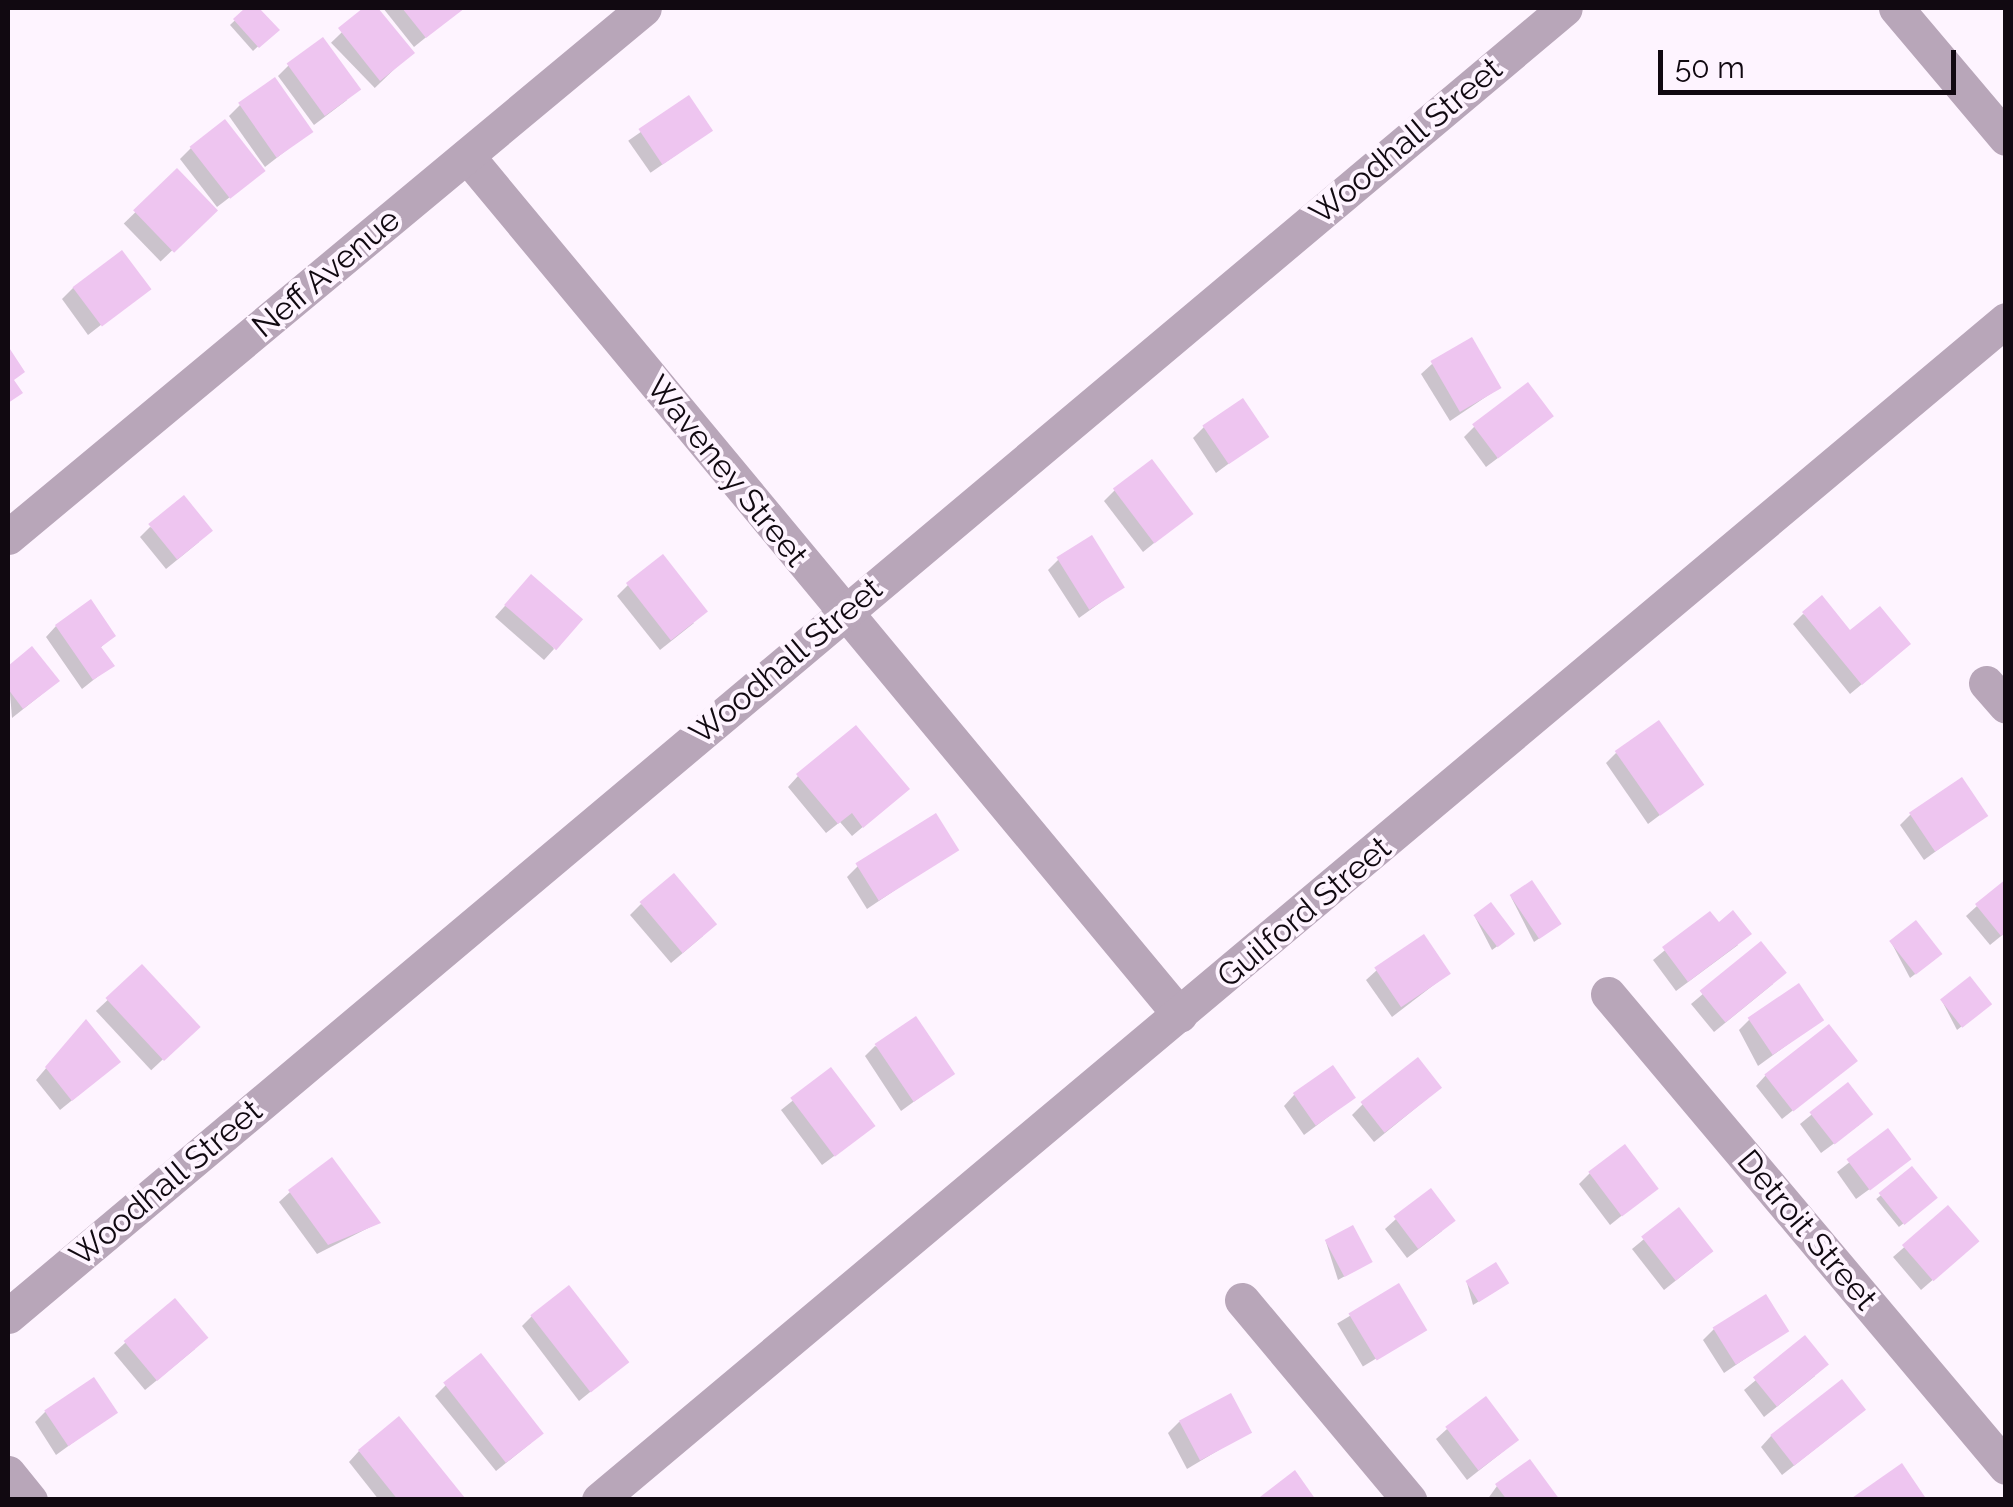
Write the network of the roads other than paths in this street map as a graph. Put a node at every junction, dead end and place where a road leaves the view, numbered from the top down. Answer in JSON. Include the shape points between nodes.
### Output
{"nodes":[{"id":1,"x":644,"y":8,"type":"edge"},
{"id":2,"x":1565,"y":8,"type":"edge"},
{"id":3,"x":1896,"y":8,"type":"edge"},
{"id":4,"x":2006,"y":138,"type":"edge"},
{"id":5,"x":468,"y":156,"type":"junction"},
{"id":6,"x":2006,"y":320,"type":"edge"},
{"id":7,"x":8,"y":536,"type":"edge"},
{"id":8,"x":843,"y":612,"type":"junction"},
{"id":9,"x":1608,"y":994,"type":"dead end"},
{"id":10,"x":1180,"y":1015,"type":"junction"},
{"id":11,"x":1242,"y":1300,"type":"dead end"},
{"id":12,"x":8,"y":1316,"type":"edge"},
{"id":13,"x":2006,"y":1467,"type":"edge"},
{"id":14,"x":8,"y":1473,"type":"edge"},
{"id":15,"x":30,"y":1500,"type":"edge"},
{"id":16,"x":599,"y":1500,"type":"edge"},
{"id":17,"x":1409,"y":1500,"type":"edge"}],
"edges":[{"from":1,"to":5,"type":"street","name":"Neff Avenue"},
{"from":2,"to":8,"type":"street","name":"Woodhall Street"},
{"from":3,"to":4,"type":"street"},
{"from":5,"to":7,"type":"street","name":"Neff Avenue"},
{"from":5,"to":8,"type":"street","name":"Waveney Street"},
{"from":6,"to":10,"type":"street","name":"Guilford Street"},
{"from":8,"to":10,"type":"street","name":"Waveney Street"},
{"from":8,"to":12,"type":"street","name":"Woodhall Street"},
{"from":9,"to":13,"type":"street","name":"Detroit Street"},
{"from":10,"to":16,"type":"street","name":"Guilford Street"},
{"from":11,"to":17,"type":"street"},
{"from":14,"to":15,"type":"street"}]}
